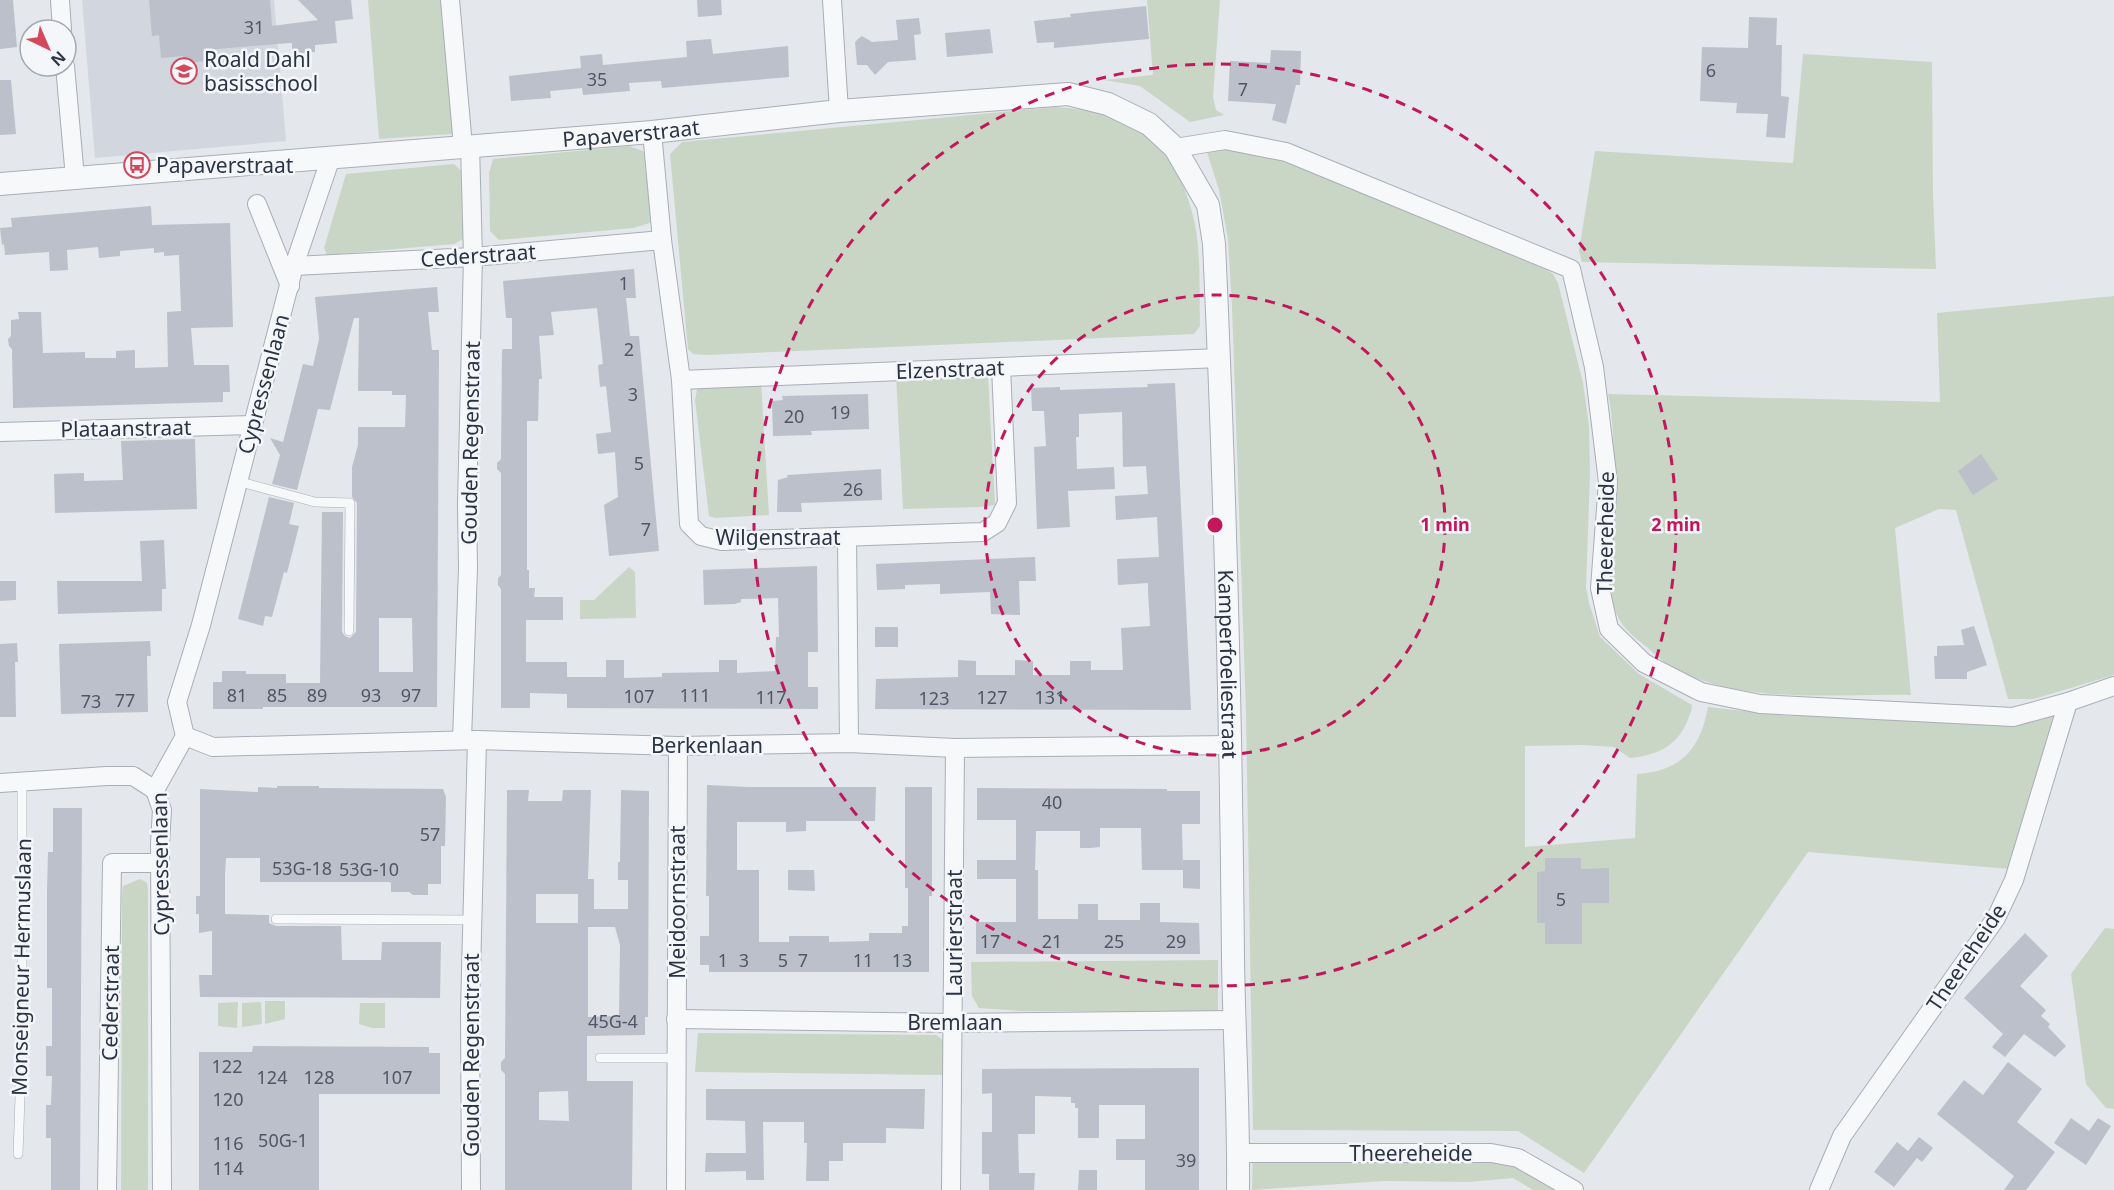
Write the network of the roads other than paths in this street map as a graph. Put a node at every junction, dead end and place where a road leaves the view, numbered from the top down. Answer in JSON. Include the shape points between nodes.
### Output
{"nodes":[{"id":1,"x":60,"y":0,"type":"edge"},
{"id":2,"x":450,"y":0,"type":"edge"},
{"id":3,"x":832,"y":0,"type":"edge"},
{"id":4,"x":61,"y":18,"type":"edge"},
{"id":5,"x":66,"y":78,"type":"edge"},
{"id":6,"x":840,"y":111,"type":"junction"},
{"id":7,"x":652,"y":132,"type":"junction"},
{"id":8,"x":466,"y":146,"type":"junction"},
{"id":9,"x":1175,"y":148,"type":"junction"},
{"id":10,"x":331,"y":157,"type":"junction"},
{"id":11,"x":75,"y":178,"type":"junction"},
{"id":12,"x":0,"y":184,"type":"edge"},
{"id":13,"x":257,"y":204,"type":"dead end"},
{"id":14,"x":662,"y":240,"type":"junction"},
{"id":15,"x":473,"y":257,"type":"junction"},
{"id":16,"x":294,"y":266,"type":"junction"},
{"id":17,"x":290,"y":286,"type":"junction"},
{"id":18,"x":1220,"y":358,"type":"junction"},
{"id":19,"x":1001,"y":367,"type":"junction"},
{"id":20,"x":681,"y":380,"type":"junction"},
{"id":21,"x":252,"y":425,"type":"junction"},
{"id":22,"x":0,"y":432,"type":"edge"},
{"id":23,"x":237,"y":481,"type":"junction"},
{"id":24,"x":847,"y":537,"type":"junction"},
{"id":25,"x":350,"y":631,"type":"dead end"},
{"id":26,"x":2114,"y":686,"type":"edge"},
{"id":27,"x":2068,"y":702,"type":"junction"},
{"id":28,"x":185,"y":736,"type":"junction"},
{"id":29,"x":469,"y":740,"type":"junction"},
{"id":30,"x":849,"y":743,"type":"junction"},
{"id":31,"x":1231,"y":745,"type":"junction"},
{"id":32,"x":678,"y":746,"type":"junction"},
{"id":33,"x":955,"y":748,"type":"junction"},
{"id":34,"x":22,"y":780,"type":"junction"},
{"id":35,"x":0,"y":783,"type":"edge"},
{"id":36,"x":155,"y":790,"type":"junction"},
{"id":37,"x":160,"y":862,"type":"junction"},
{"id":38,"x":276,"y":919,"type":"dead end"},
{"id":39,"x":472,"y":920,"type":"junction"},
{"id":40,"x":676,"y":1019,"type":"junction"},
{"id":41,"x":1233,"y":1020,"type":"junction"},
{"id":42,"x":953,"y":1023,"type":"junction"},
{"id":43,"x":600,"y":1058,"type":"dead end"},
{"id":44,"x":676,"y":1058,"type":"junction"},
{"id":45,"x":1239,"y":1153,"type":"junction"},
{"id":46,"x":18,"y":1154,"type":"dead end"},
{"id":47,"x":107,"y":1190,"type":"edge"},
{"id":48,"x":162,"y":1190,"type":"edge"},
{"id":49,"x":471,"y":1190,"type":"edge"},
{"id":50,"x":676,"y":1190,"type":"edge"},
{"id":51,"x":951,"y":1190,"type":"edge"},
{"id":52,"x":1238,"y":1190,"type":"edge"},
{"id":53,"x":1574,"y":1190,"type":"edge"},
{"id":54,"x":1819,"y":1190,"type":"edge"}],
"edges":[{"from":1,"to":4,"type":"street"},
{"from":2,"to":8,"type":"street","name":"Gouden Regenstraat"},
{"from":3,"to":6,"type":"street"},
{"from":5,"to":11,"type":"street"},
{"from":6,"to":7,"type":"street","name":"Papaverstraat"},
{"from":6,"to":9,"type":"street","name":"Papaverstraat","via":[[1068,94],[1108,104],[1149,124]]},
{"from":7,"to":8,"type":"street","name":"Papaverstraat"},
{"from":7,"to":14,"type":"street","name":"Wilgenstraat"},
{"from":8,"to":10,"type":"street","name":"Papaverstraat"},
{"from":8,"to":15,"type":"street","name":"Gouden Regenstraat"},
{"from":9,"to":18,"type":"street","name":"Kamperfoeliestraat","via":[[1208,205]]},
{"from":9,"to":27,"type":"street","name":"Theereheide","via":[[1225,140],[1286,152],[1571,269],[1594,367],[1608,482],[1600,588],[1609,629],[1644,663],[1701,692],[1760,704],[2013,717]]},
{"from":10,"to":11,"type":"street","name":"Papaverstraat"},
{"from":10,"to":16,"type":"street","name":"Cypressenlaan"},
{"from":11,"to":12,"type":"street","name":"Papaverstraat"},
{"from":13,"to":17,"type":"street","name":"Cypressenlaan"},
{"from":14,"to":15,"type":"street","name":"Cederstraat"},
{"from":14,"to":20,"type":"street","name":"Wilgenstraat"},
{"from":15,"to":16,"type":"street","name":"Cederstraat"},
{"from":15,"to":29,"type":"street","name":"Gouden Regenstraat","via":[[468,492]]},
{"from":16,"to":17,"type":"street","name":"Cypressenlaan"},
{"from":17,"to":21,"type":"street","name":"Cypressenlaan"},
{"from":18,"to":19,"type":"street","name":"Elzenstraat"},
{"from":18,"to":31,"type":"street","name":"Kamperfoeliestraat"},
{"from":19,"to":20,"type":"street","name":"Elzenstraat"},
{"from":19,"to":24,"type":"street","name":"Wilgenstraat","via":[[1007,502],[997,523],[983,532]]},
{"from":20,"to":24,"type":"street","name":"Wilgenstraat","via":[[689,524],[701,537],[722,541]]},
{"from":21,"to":22,"type":"street","name":"Plataanstraat"},
{"from":21,"to":23,"type":"street","name":"Cypressenlaan"},
{"from":23,"to":25,"type":"lane","name":"Cypressenlaan","via":[[315,502],[350,503]]},
{"from":23,"to":28,"type":"street","name":"Cypressenlaan","via":[[177,702]]},
{"from":24,"to":30,"type":"street"},
{"from":26,"to":27,"type":"street","name":"Theereheide"},
{"from":27,"to":54,"type":"street","name":"Theereheide","via":[[2014,880],[1996,918],[1842,1136]]},
{"from":28,"to":29,"type":"street","name":"Berkenlaan","via":[[213,747]]},
{"from":28,"to":36,"type":"street","name":"Cypressenlaan"},
{"from":29,"to":32,"type":"street","name":"Berkenlaan"},
{"from":29,"to":39,"type":"street","name":"Gouden Regenstraat"},
{"from":30,"to":32,"type":"street","name":"Berkenlaan"},
{"from":30,"to":33,"type":"street","name":"Berkenlaan"},
{"from":31,"to":33,"type":"street","name":"Berkenlaan"},
{"from":31,"to":41,"type":"street","name":"Kamperfoeliestraat"},
{"from":32,"to":40,"type":"street","name":"Meidoornstraat"},
{"from":33,"to":42,"type":"street","name":"Laurierstraat"},
{"from":34,"to":35,"type":"street"},
{"from":34,"to":36,"type":"street","via":[[133,776]]},
{"from":34,"to":46,"type":"lane","name":"Monseigneur Hermuslaan"},
{"from":36,"to":37,"type":"street","name":"Cypressenlaan","via":[[162,810]]},
{"from":37,"to":47,"type":"street","name":"Cederstraat","via":[[112,863]]},
{"from":37,"to":48,"type":"street","name":"Cypressenlaan"},
{"from":38,"to":39,"type":"lane"},
{"from":39,"to":49,"type":"street","name":"Gouden Regenstraat"},
{"from":40,"to":42,"type":"street","name":"Bremlaan"},
{"from":40,"to":44,"type":"street","name":"Meidoornstraat"},
{"from":41,"to":42,"type":"street","name":"Bremlaan"},
{"from":41,"to":45,"type":"street","name":"Kamperfoeliestraat"},
{"from":42,"to":51,"type":"street","name":"Laurierstraat"},
{"from":43,"to":44,"type":"lane"},
{"from":44,"to":50,"type":"street","name":"Meidoornstraat"},
{"from":45,"to":52,"type":"street","name":"Kamperfoeliestraat"},
{"from":45,"to":53,"type":"street","name":"Theereheide","via":[[1491,1153],[1518,1158]]}]}
